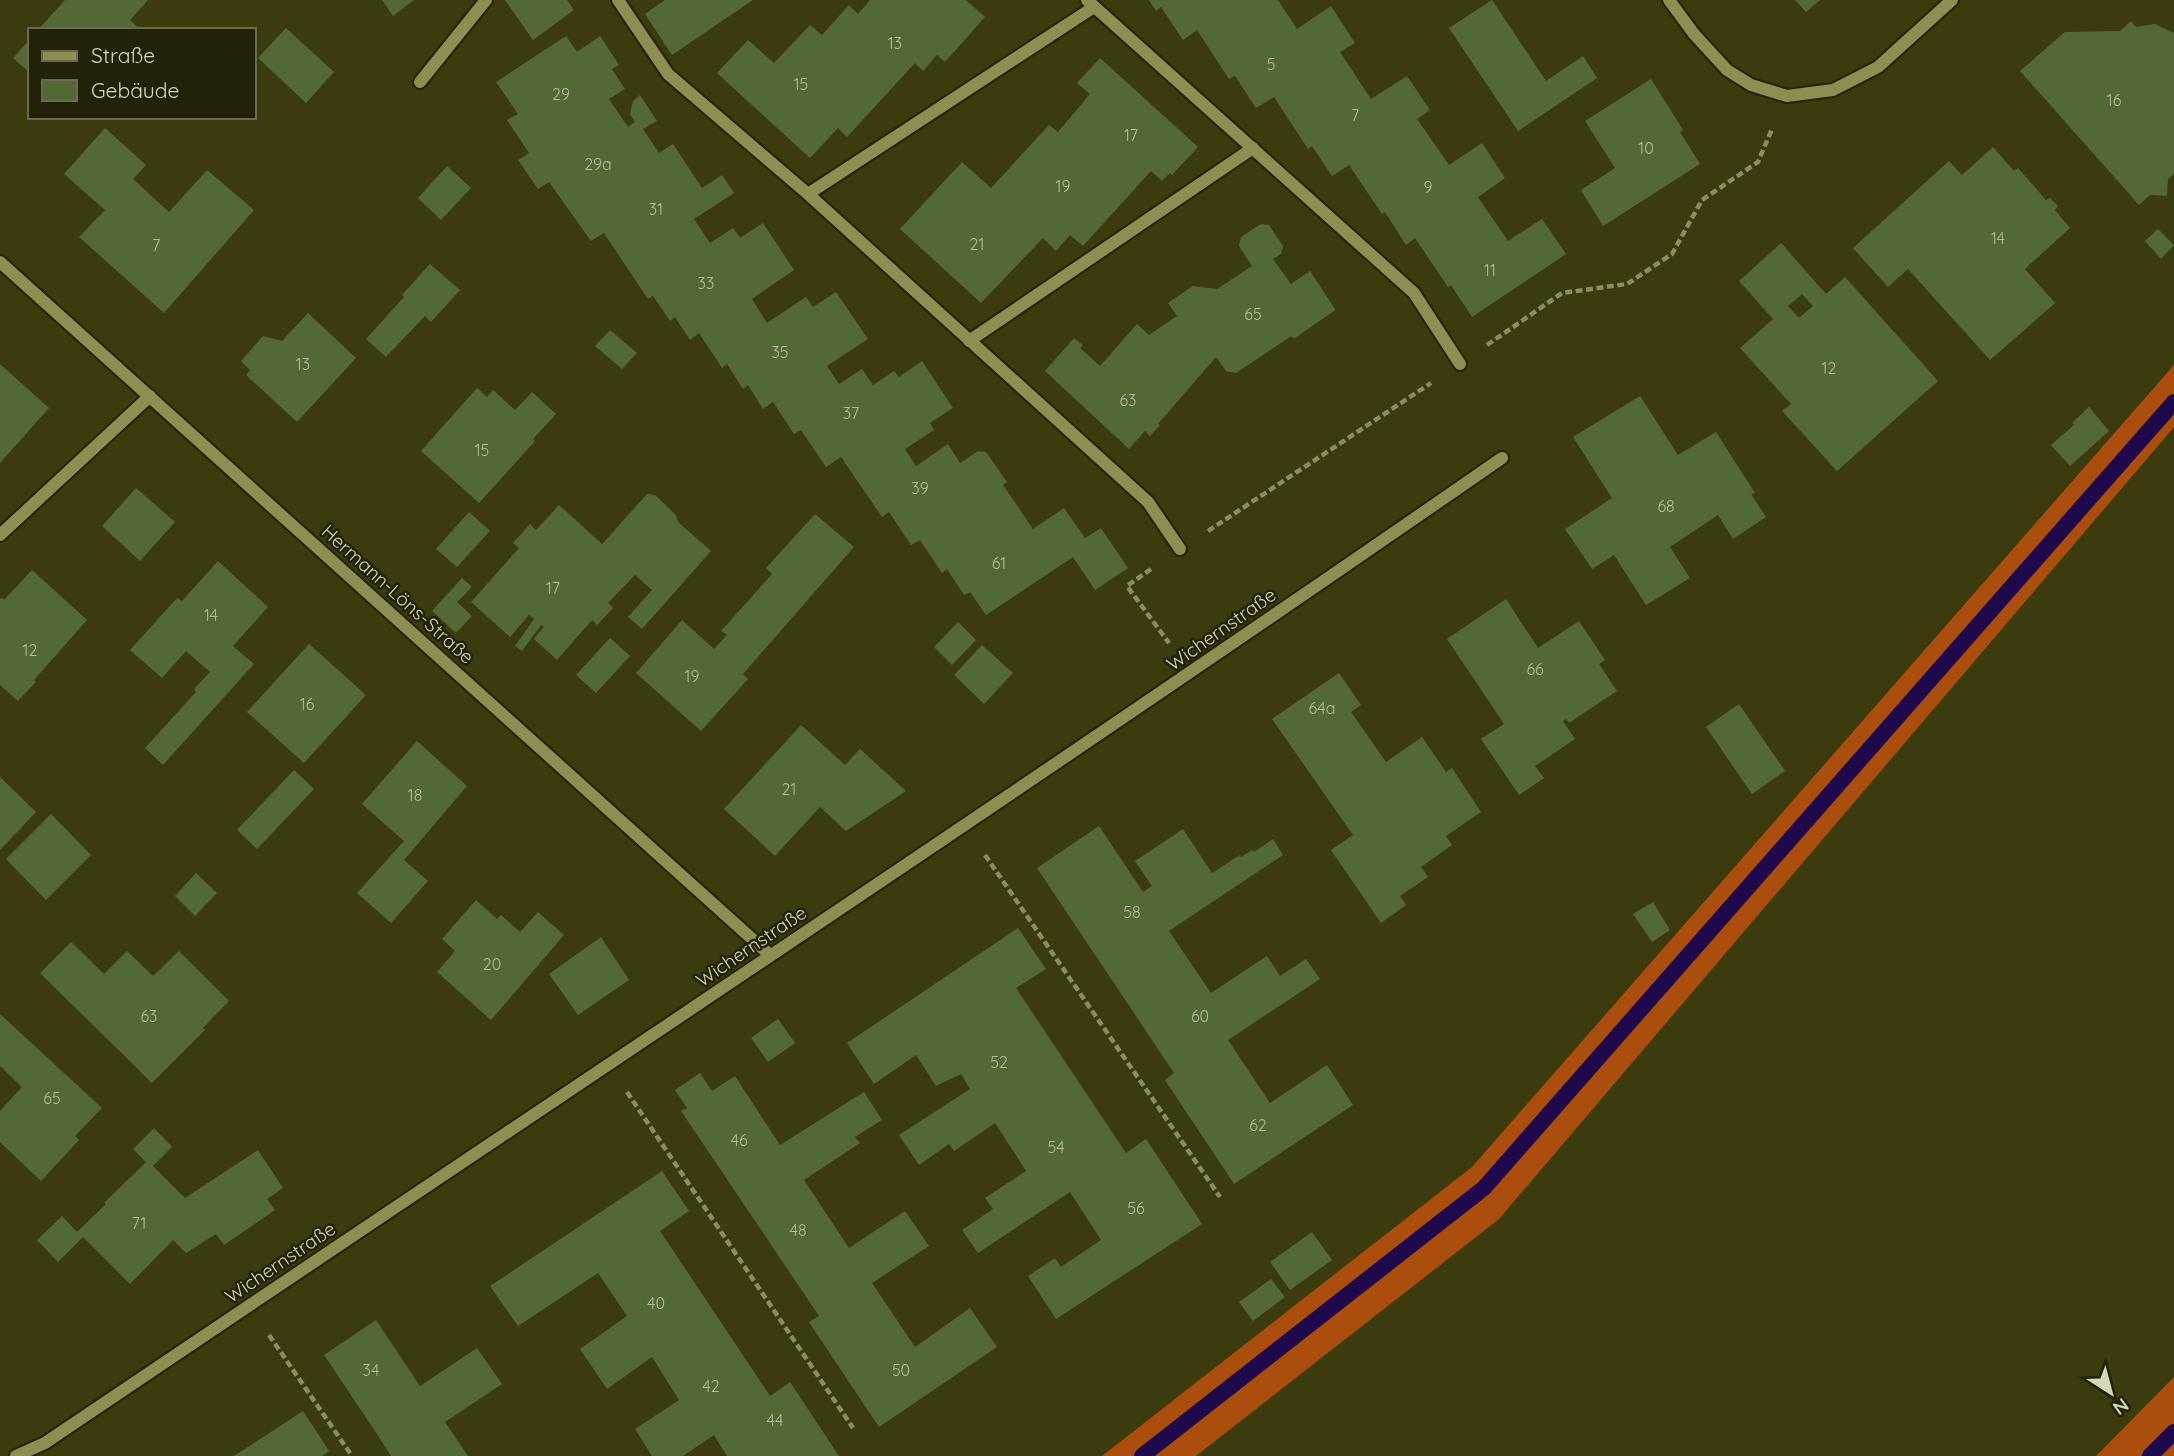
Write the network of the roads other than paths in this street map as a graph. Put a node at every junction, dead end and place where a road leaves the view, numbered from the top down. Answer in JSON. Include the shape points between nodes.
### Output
{"nodes":[{"id":1,"x":486,"y":0,"type":"edge"},
{"id":2,"x":618,"y":0,"type":"edge"},
{"id":3,"x":1670,"y":0,"type":"edge"},
{"id":4,"x":1951,"y":0,"type":"edge"},
{"id":5,"x":1090,"y":4,"type":"edge"},
{"id":6,"x":420,"y":82,"type":"dead end"},
{"id":7,"x":1253,"y":148,"type":"junction"},
{"id":8,"x":808,"y":194,"type":"junction"},
{"id":9,"x":0,"y":262,"type":"edge"},
{"id":10,"x":969,"y":341,"type":"junction"},
{"id":11,"x":1460,"y":363,"type":"dead end"},
{"id":12,"x":150,"y":397,"type":"junction"},
{"id":13,"x":1502,"y":458,"type":"dead end"},
{"id":14,"x":0,"y":535,"type":"edge"},
{"id":15,"x":1180,"y":549,"type":"dead end"},
{"id":16,"x":770,"y":955,"type":"junction"},
{"id":17,"x":16,"y":1456,"type":"edge"}],
"edges":[{"from":1,"to":6,"type":"street"},
{"from":2,"to":8,"type":"street","via":[[668,74]]},
{"from":3,"to":4,"type":"street","via":[[1727,70],[1751,85],[1787,96],[1833,90],[1878,67]]},
{"from":5,"to":7,"type":"street"},
{"from":5,"to":8,"type":"street"},
{"from":7,"to":10,"type":"street"},
{"from":7,"to":11,"type":"street","via":[[1414,293]]},
{"from":8,"to":10,"type":"street"},
{"from":9,"to":12,"type":"street","name":"Hermann-Löns-Straße"},
{"from":10,"to":15,"type":"street","via":[[1148,502]]},
{"from":12,"to":14,"type":"street"},
{"from":12,"to":16,"type":"street","name":"Hermann-Löns-Straße"},
{"from":13,"to":16,"type":"street","name":"Wichernstraße","via":[[1191,674]]},
{"from":16,"to":17,"type":"street","name":"Wichernstraße","via":[[45,1443]]}]}
